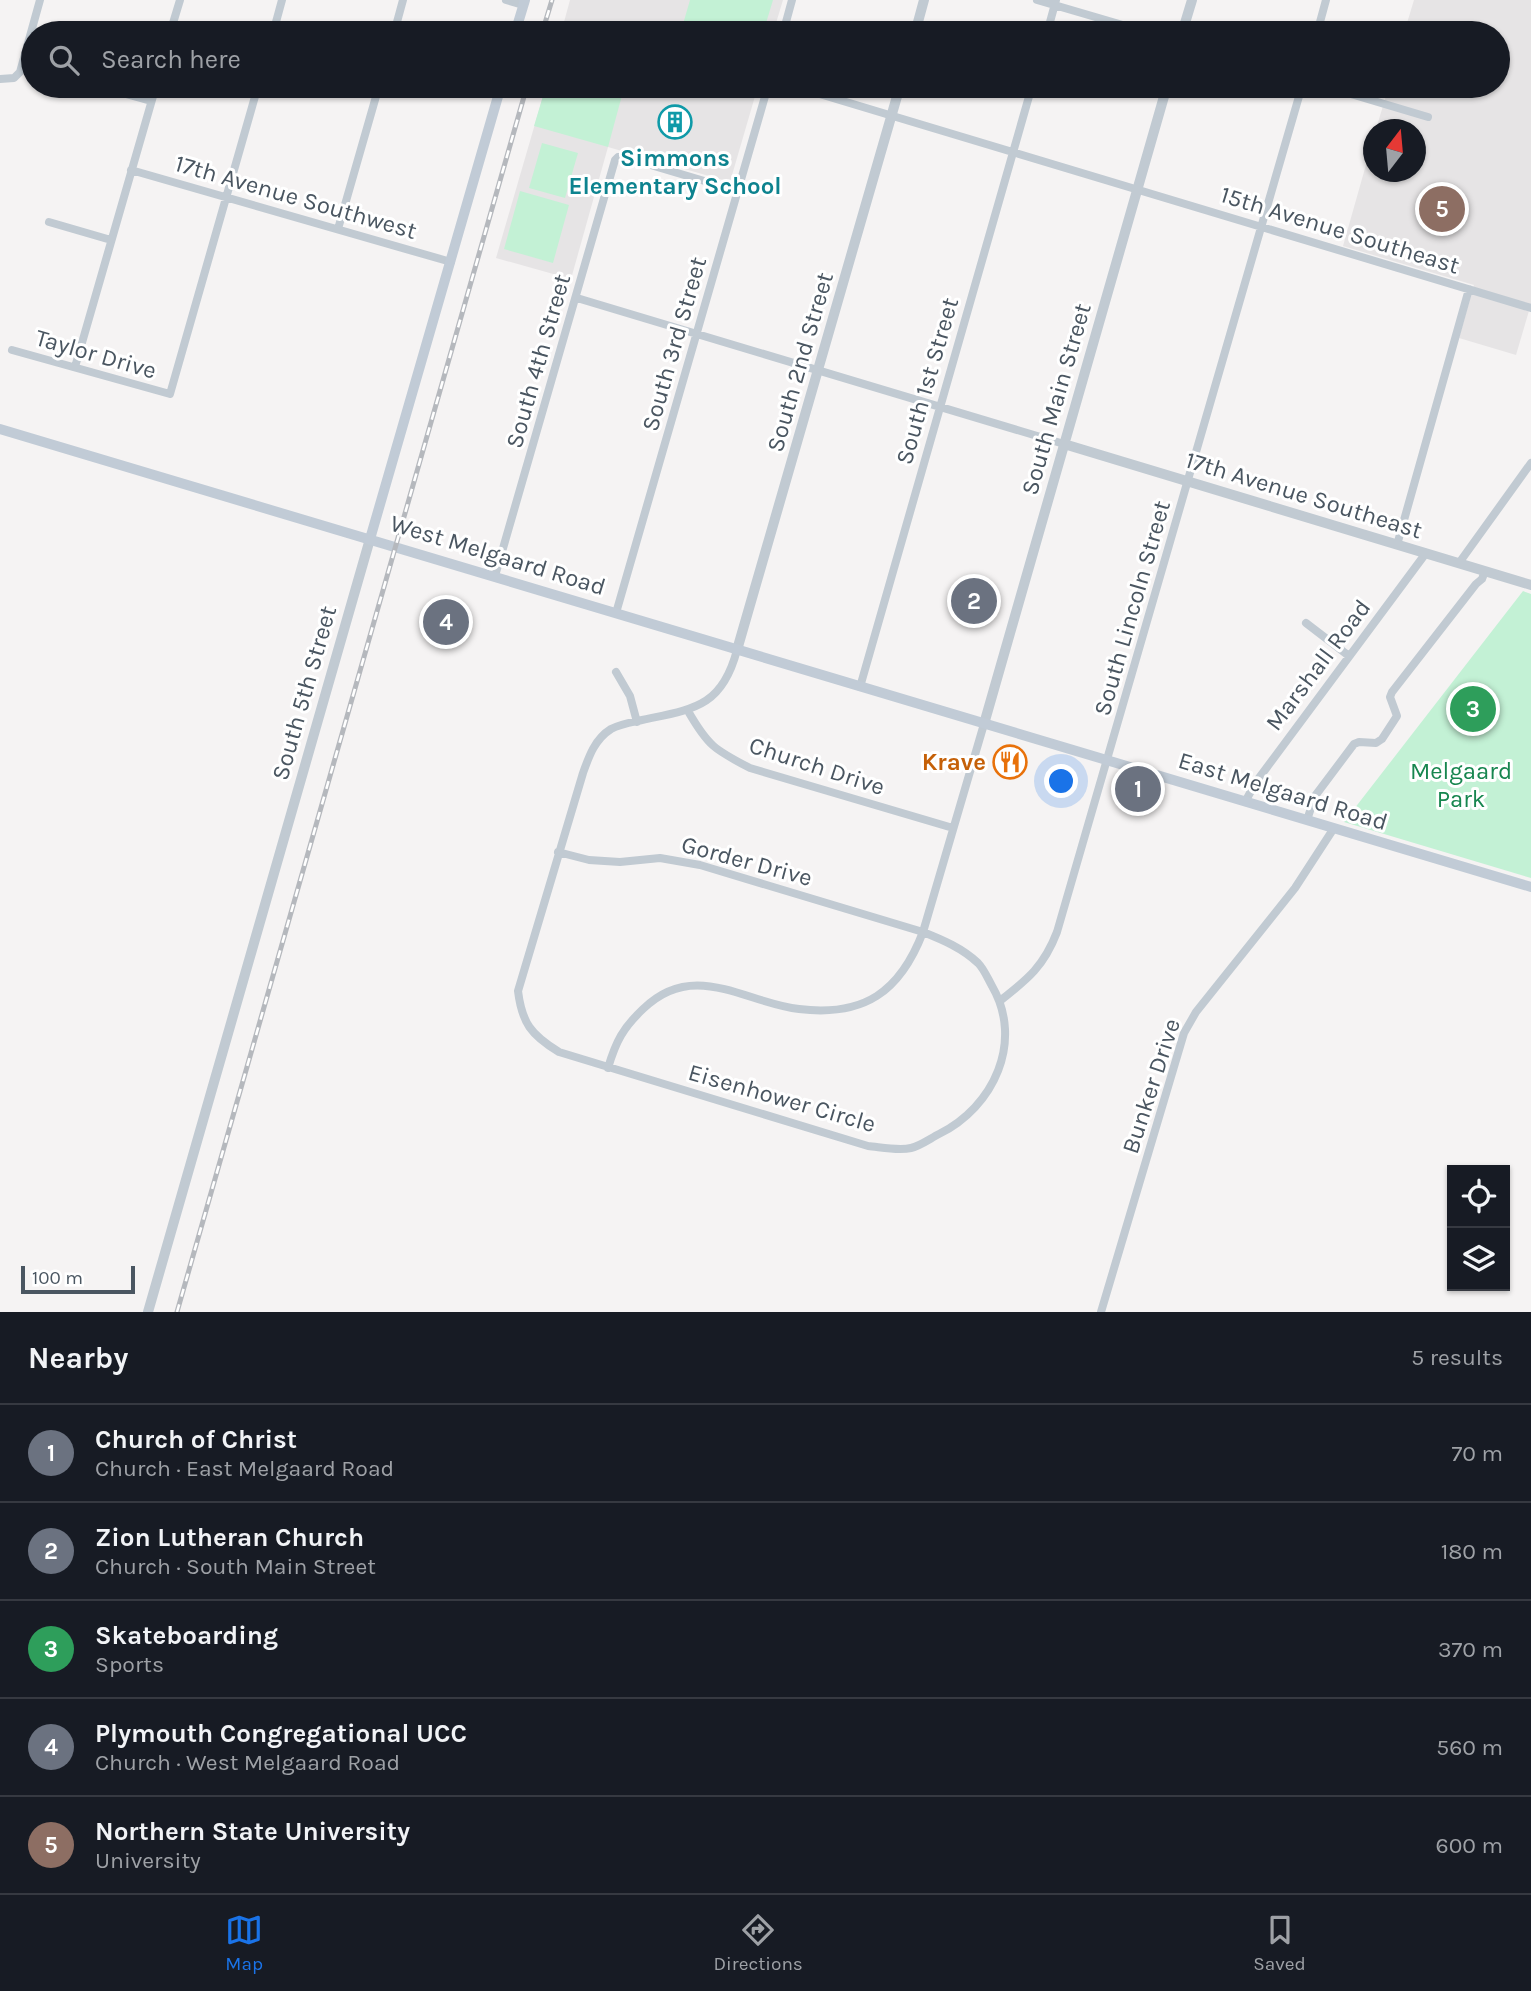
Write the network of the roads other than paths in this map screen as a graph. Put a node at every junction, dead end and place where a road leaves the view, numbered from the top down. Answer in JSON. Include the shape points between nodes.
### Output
{"nodes":[{"id":1,"x":40,"y":0,"type":"edge"},
{"id":2,"x":180,"y":0,"type":"edge"},
{"id":3,"x":282,"y":0,"type":"edge"},
{"id":4,"x":403,"y":0,"type":"edge"},
{"id":5,"x":506,"y":0,"type":"edge"},
{"id":6,"x":792,"y":0,"type":"edge"},
{"id":7,"x":925,"y":0,"type":"edge"},
{"id":8,"x":1037,"y":0,"type":"edge"},
{"id":9,"x":1192,"y":0,"type":"edge"},
{"id":10,"x":1326,"y":0,"type":"edge"},
{"id":11,"x":524,"y":3,"type":"edge"},
{"id":12,"x":1056,"y":3,"type":"edge"},
{"id":13,"x":34,"y":21,"type":"edge"},
{"id":14,"x":174,"y":21,"type":"edge"},
{"id":15,"x":276,"y":21,"type":"edge"},
{"id":16,"x":397,"y":21,"type":"edge"},
{"id":17,"x":519,"y":21,"type":"edge"},
{"id":18,"x":786,"y":21,"type":"edge"},
{"id":19,"x":919,"y":21,"type":"edge"},
{"id":20,"x":1051,"y":21,"type":"edge"},
{"id":21,"x":1112,"y":21,"type":"edge"},
{"id":22,"x":1186,"y":21,"type":"edge"},
{"id":23,"x":1320,"y":21,"type":"edge"},
{"id":24,"x":21,"y":68,"type":"edge"},
{"id":25,"x":0,"y":79,"type":"edge"},
{"id":26,"x":140,"y":98,"type":"edge"},
{"id":27,"x":152,"y":98,"type":"edge"},
{"id":28,"x":255,"y":98,"type":"edge"},
{"id":29,"x":376,"y":98,"type":"edge"},
{"id":30,"x":498,"y":98,"type":"edge"},
{"id":31,"x":765,"y":98,"type":"edge"},
{"id":32,"x":832,"y":98,"type":"edge"},
{"id":33,"x":896,"y":98,"type":"edge"},
{"id":34,"x":1029,"y":98,"type":"edge"},
{"id":35,"x":1164,"y":98,"type":"edge"},
{"id":36,"x":1299,"y":98,"type":"edge"},
{"id":37,"x":1364,"y":98,"type":"edge"},
{"id":38,"x":151,"y":101,"type":"junction"},
{"id":39,"x":891,"y":116,"type":"junction"},
{"id":40,"x":1428,"y":117,"type":"dead end"},
{"id":41,"x":1013,"y":152,"type":"junction"},
{"id":42,"x":131,"y":170,"type":"junction"},
{"id":43,"x":1138,"y":189,"type":"junction"},
{"id":44,"x":738,"y":191,"type":"junction"},
{"id":45,"x":227,"y":197,"type":"junction"},
{"id":46,"x":48,"y":222,"type":"dead end"},
{"id":47,"x":1261,"y":227,"type":"junction"},
{"id":48,"x":338,"y":229,"type":"junction"},
{"id":49,"x":111,"y":240,"type":"junction"},
{"id":50,"x":451,"y":262,"type":"junction"},
{"id":51,"x":1469,"y":289,"type":"junction"},
{"id":52,"x":577,"y":298,"type":"junction"},
{"id":53,"x":1531,"y":308,"type":"edge"},
{"id":54,"x":696,"y":334,"type":"junction"},
{"id":55,"x":12,"y":350,"type":"dead end"},
{"id":56,"x":75,"y":367,"type":"junction"},
{"id":57,"x":820,"y":370,"type":"junction"},
{"id":58,"x":940,"y":407,"type":"junction"},
{"id":59,"x":0,"y":429,"type":"edge"},
{"id":60,"x":1064,"y":444,"type":"junction"},
{"id":61,"x":1531,"y":463,"type":"edge"},
{"id":62,"x":1188,"y":481,"type":"junction"},
{"id":63,"x":370,"y":539,"type":"junction"},
{"id":64,"x":1397,"y":545,"type":"junction"},
{"id":65,"x":1426,"y":554,"type":"junction"},
{"id":66,"x":1459,"y":563,"type":"junction"},
{"id":67,"x":1485,"y":571,"type":"junction"},
{"id":68,"x":495,"y":576,"type":"junction"},
{"id":69,"x":1531,"y":585,"type":"edge"},
{"id":70,"x":616,"y":613,"type":"junction"},
{"id":71,"x":1306,"y":623,"type":"dead end"},
{"id":72,"x":737,"y":650,"type":"junction"},
{"id":73,"x":1349,"y":656,"type":"junction"},
{"id":74,"x":616,"y":672,"type":"dead end"},
{"id":75,"x":860,"y":687,"type":"junction"},
{"id":76,"x":688,"y":711,"type":"junction"},
{"id":77,"x":637,"y":722,"type":"junction"},
{"id":78,"x":984,"y":724,"type":"junction"},
{"id":79,"x":1108,"y":761,"type":"junction"},
{"id":80,"x":1245,"y":802,"type":"junction"},
{"id":81,"x":1307,"y":820,"type":"junction"},
{"id":82,"x":953,"y":828,"type":"junction"},
{"id":83,"x":1334,"y":828,"type":"junction"},
{"id":84,"x":558,"y":852,"type":"junction"},
{"id":85,"x":1531,"y":887,"type":"edge"},
{"id":86,"x":922,"y":932,"type":"junction"},
{"id":87,"x":1001,"y":1000,"type":"junction"},
{"id":88,"x":608,"y":1068,"type":"junction"},
{"id":89,"x":148,"y":1312,"type":"edge"},
{"id":90,"x":1101,"y":1312,"type":"edge"}],
"edges":[{"from":1,"to":13,"type":"street"},
{"from":2,"to":14,"type":"street"},
{"from":3,"to":15,"type":"street"},
{"from":4,"to":16,"type":"street"},
{"from":5,"to":11,"type":"street"},
{"from":6,"to":18,"type":"street"},
{"from":7,"to":19,"type":"street"},
{"from":8,"to":12,"type":"street"},
{"from":9,"to":22,"type":"street"},
{"from":10,"to":23,"type":"street"},
{"from":11,"to":17,"type":"main road"},
{"from":12,"to":20,"type":"street"},
{"from":12,"to":21,"type":"street"},
{"from":24,"to":25,"type":"street","via":[[14,78]]},
{"from":26,"to":38,"type":"street"},
{"from":27,"to":38,"type":"street"},
{"from":28,"to":45,"type":"street"},
{"from":29,"to":48,"type":"street"},
{"from":30,"to":50,"type":"main road","name":"South 5th Street"},
{"from":31,"to":44,"type":"street","name":"South 3rd Street"},
{"from":32,"to":39,"type":"street","name":"15th Avenue Southeast"},
{"from":33,"to":39,"type":"street","name":"South 2nd Street"},
{"from":34,"to":41,"type":"street","name":"South 1st Street"},
{"from":35,"to":43,"type":"street","name":"South Main Street"},
{"from":36,"to":47,"type":"street","name":"South Lincoln Street"},
{"from":37,"to":40,"type":"street"},
{"from":38,"to":42,"type":"street"},
{"from":39,"to":41,"type":"street","name":"15th Avenue Southeast"},
{"from":39,"to":57,"type":"street","name":"South 2nd Street"},
{"from":41,"to":43,"type":"street","name":"15th Avenue Southeast"},
{"from":41,"to":58,"type":"street","name":"South 1st Street"},
{"from":42,"to":45,"type":"street","name":"17th Avenue Southwest"},
{"from":42,"to":49,"type":"street"},
{"from":43,"to":47,"type":"street","name":"15th Avenue Southeast"},
{"from":43,"to":60,"type":"street","name":"South Main Street"},
{"from":44,"to":52,"type":"street","name":"South 4th Street","via":[[618,157]]},
{"from":44,"to":54,"type":"street","name":"South 3rd Street"},
{"from":45,"to":48,"type":"street","name":"17th Avenue Southwest"},
{"from":45,"to":56,"type":"street","name":"Taylor Drive","via":[[170,394]]},
{"from":46,"to":49,"type":"street"},
{"from":47,"to":51,"type":"street","name":"15th Avenue Southeast"},
{"from":47,"to":62,"type":"street","name":"South Lincoln Street"},
{"from":48,"to":50,"type":"street","name":"17th Avenue Southwest"},
{"from":49,"to":56,"type":"street"},
{"from":50,"to":63,"type":"main road","name":"South 5th Street"},
{"from":51,"to":53,"type":"street","name":"15th Avenue Southeast"},
{"from":51,"to":64,"type":"street"},
{"from":52,"to":54,"type":"street"},
{"from":52,"to":68,"type":"street","name":"South 4th Street"},
{"from":54,"to":57,"type":"street"},
{"from":54,"to":70,"type":"street","name":"South 3rd Street"},
{"from":55,"to":56,"type":"street","name":"Taylor Drive"},
{"from":57,"to":58,"type":"street"},
{"from":57,"to":72,"type":"street","name":"South 2nd Street"},
{"from":58,"to":60,"type":"street"},
{"from":58,"to":75,"type":"street","name":"South 1st Street"},
{"from":59,"to":63,"type":"main road","name":"West Melgaard Road"},
{"from":60,"to":62,"type":"street","name":"17th Avenue Southeast"},
{"from":60,"to":78,"type":"street","name":"South Main Street"},
{"from":61,"to":66,"type":"street"},
{"from":62,"to":64,"type":"street","name":"17th Avenue Southeast"},
{"from":62,"to":79,"type":"street","name":"South Lincoln Street"},
{"from":63,"to":68,"type":"main road","name":"West Melgaard Road"},
{"from":63,"to":89,"type":"street","name":"South 5th Street"},
{"from":64,"to":65,"type":"street","name":"17th Avenue Southeast"},
{"from":65,"to":66,"type":"street","name":"17th Avenue Southeast"},
{"from":65,"to":73,"type":"street","name":"Marshall Road"},
{"from":66,"to":67,"type":"street","name":"17th Avenue Southeast"},
{"from":67,"to":69,"type":"street","name":"17th Avenue Southeast"},
{"from":67,"to":81,"type":"street","via":[[1392,692],[1397,716],[1382,738],[1376,743],[1354,744],[1315,796]]},
{"from":68,"to":70,"type":"main road","name":"West Melgaard Road"},
{"from":70,"to":72,"type":"main road","name":"West Melgaard Road"},
{"from":71,"to":73,"type":"street"},
{"from":72,"to":75,"type":"main road","name":"West Melgaard Road"},
{"from":72,"to":76,"type":"street","name":"Eisenhower Circle","via":[[727,679]]},
{"from":73,"to":80,"type":"street","name":"Marshall Road"},
{"from":74,"to":77,"type":"street","via":[[630,696]]},
{"from":75,"to":78,"type":"main road","name":"West Melgaard Road"},
{"from":76,"to":77,"type":"street","name":"Eisenhower Circle"},
{"from":76,"to":82,"type":"street","name":"Church Drive","via":[[701,734],[719,752],[750,768]]},
{"from":77,"to":84,"type":"street","name":"Eisenhower Circle","via":[[612,729],[594,745]]},
{"from":78,"to":79,"type":"main road","name":"East Melgaard Road"},
{"from":78,"to":82,"type":"street"},
{"from":79,"to":80,"type":"main road","name":"East Melgaard Road"},
{"from":79,"to":87,"type":"street","name":"South Lincoln Street","via":[[1049,953],[1038,969]]},
{"from":80,"to":81,"type":"main road","name":"East Melgaard Road"},
{"from":81,"to":83,"type":"main road","name":"East Melgaard Road"},
{"from":82,"to":86,"type":"street"},
{"from":83,"to":85,"type":"main road","name":"East Melgaard Road"},
{"from":83,"to":90,"type":"street","name":"Bunker Drive","via":[[1295,888],[1184,1033]]},
{"from":84,"to":86,"type":"street","name":"Gorder Drive","via":[[589,860],[660,858],[700,865]]},
{"from":84,"to":88,"type":"street","name":"Eisenhower Circle","via":[[520,981],[523,1018],[538,1039],[559,1052]]},
{"from":86,"to":87,"type":"street","name":"Eisenhower Circle","via":[[950,942],[980,965]]},
{"from":86,"to":88,"type":"street","via":[[891,987],[857,1007],[798,1009],[702,986],[665,993],[649,1003],[618,1037]]},
{"from":87,"to":88,"type":"street","name":"Eisenhower Circle","via":[[1006,1048],[998,1076],[977,1106],[956,1125],[911,1148],[868,1146]]}]}
